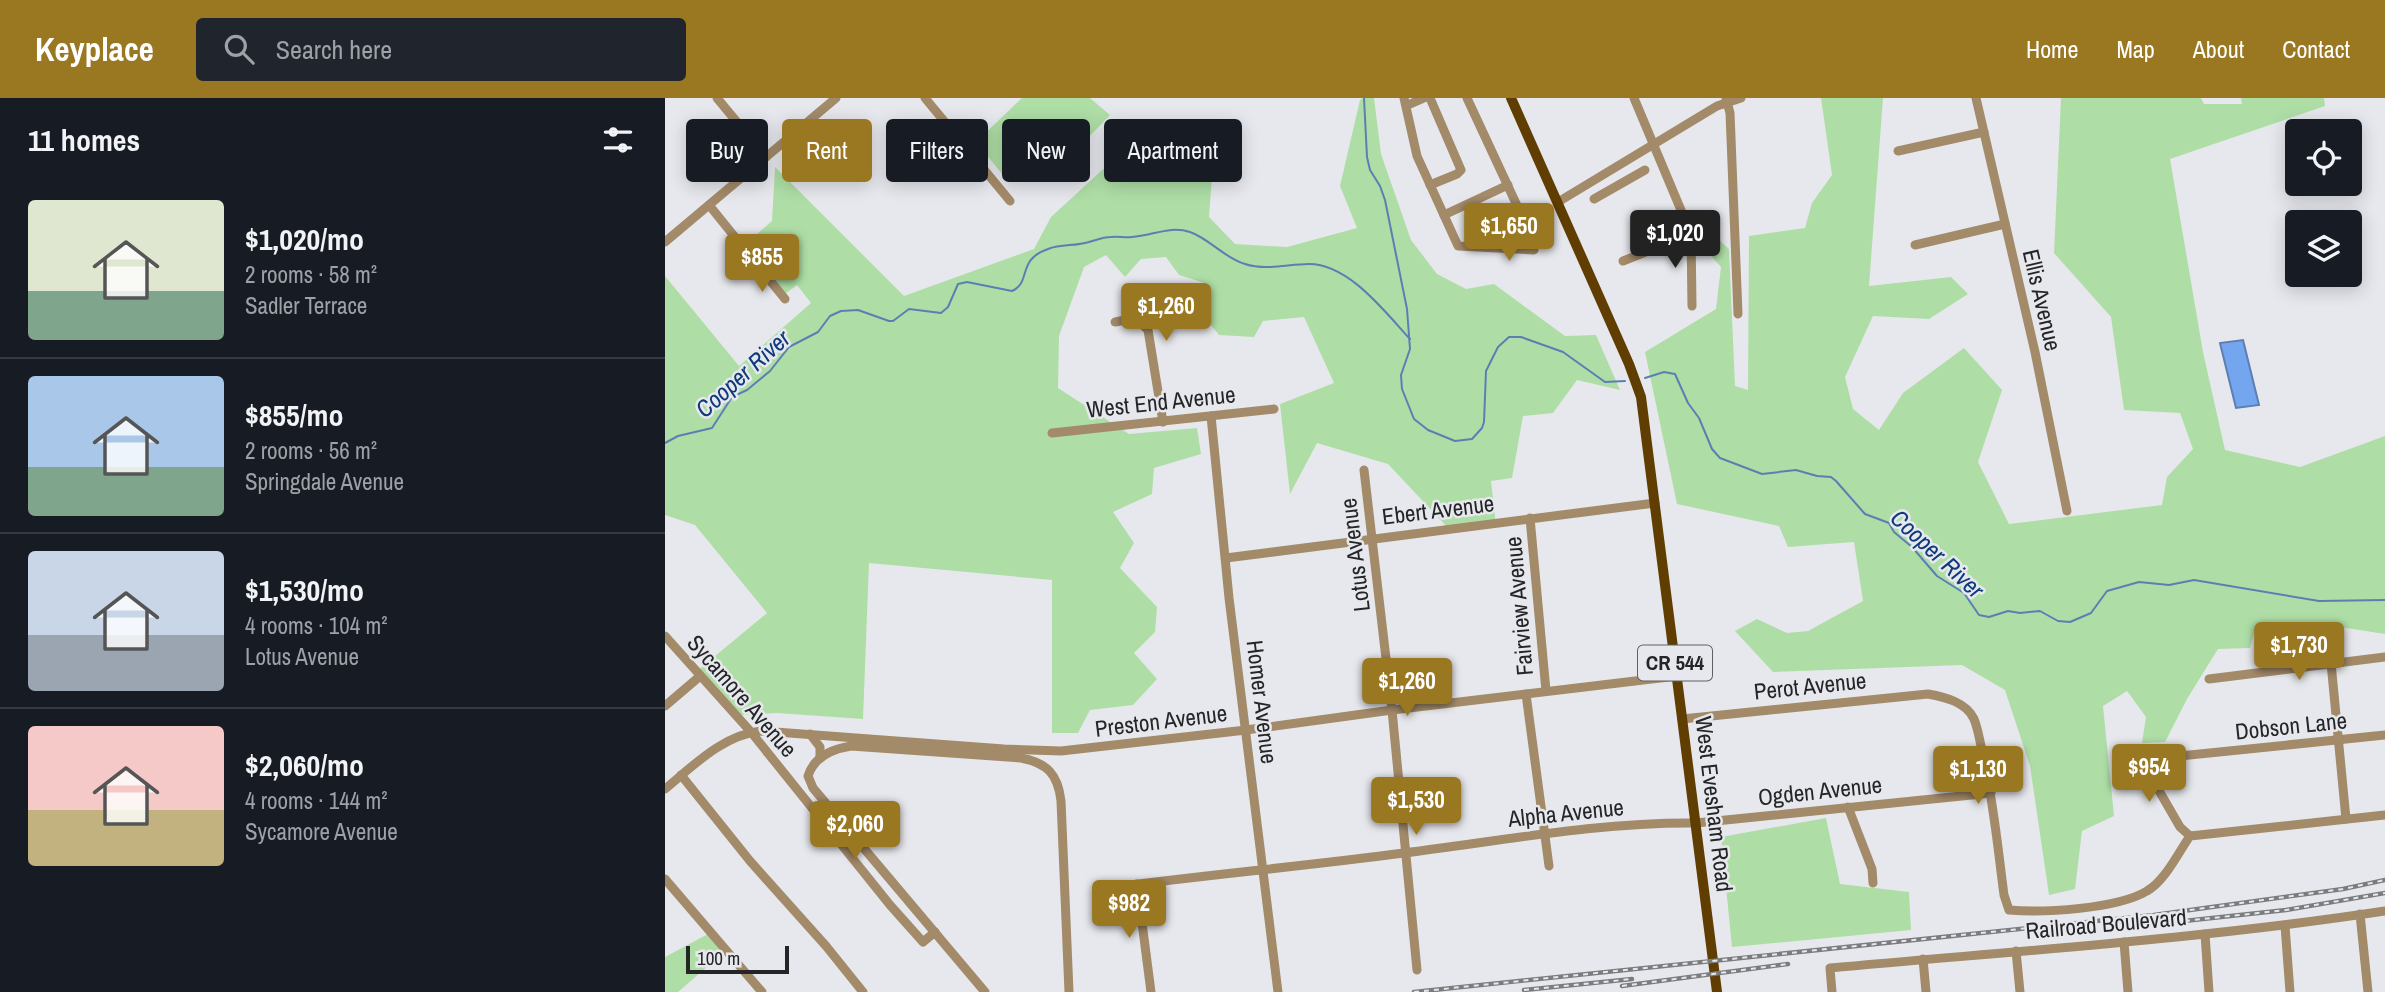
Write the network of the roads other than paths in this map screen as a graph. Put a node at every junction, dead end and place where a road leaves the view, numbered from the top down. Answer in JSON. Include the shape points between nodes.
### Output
{"nodes":[{"id":1,"x":717,"y":98,"type":"edge"},
{"id":2,"x":835,"y":98,"type":"edge"},
{"id":3,"x":925,"y":98,"type":"edge"},
{"id":4,"x":1424,"y":98,"type":"edge"},
{"id":5,"x":1430,"y":98,"type":"edge"},
{"id":6,"x":1467,"y":98,"type":"edge"},
{"id":7,"x":1511,"y":98,"type":"edge"},
{"id":8,"x":1635,"y":98,"type":"edge"},
{"id":9,"x":1741,"y":98,"type":"edge"},
{"id":10,"x":1976,"y":98,"type":"edge"},
{"id":11,"x":1727,"y":100,"type":"edge"},
{"id":12,"x":1406,"y":102,"type":"edge"},
{"id":13,"x":734,"y":119,"type":"edge"},
{"id":14,"x":1984,"y":132,"type":"junction"},
{"id":15,"x":1654,"y":145,"type":"junction"},
{"id":16,"x":1898,"y":151,"type":"dead end"},
{"id":17,"x":768,"y":155,"type":"edge"},
{"id":18,"x":1645,"y":170,"type":"dead end"},
{"id":19,"x":1609,"y":171,"type":"junction"},
{"id":20,"x":736,"y":182,"type":"edge"},
{"id":21,"x":1508,"y":184,"type":"junction"},
{"id":22,"x":1430,"y":185,"type":"junction"},
{"id":23,"x":1618,"y":185,"type":"junction"},
{"id":24,"x":1594,"y":199,"type":"dead end"},
{"id":25,"x":1010,"y":201,"type":"dead end"},
{"id":26,"x":1557,"y":202,"type":"junction"},
{"id":27,"x":709,"y":205,"type":"junction"},
{"id":28,"x":1444,"y":215,"type":"junction"},
{"id":29,"x":2005,"y":224,"type":"junction"},
{"id":30,"x":1691,"y":234,"type":"junction"},
{"id":31,"x":665,"y":242,"type":"edge"},
{"id":32,"x":1916,"y":245,"type":"dead end"},
{"id":33,"x":1623,"y":261,"type":"dead end"},
{"id":34,"x":785,"y":299,"type":"dead end"},
{"id":35,"x":1692,"y":306,"type":"dead end"},
{"id":36,"x":1738,"y":314,"type":"dead end"},
{"id":37,"x":1115,"y":322,"type":"dead end"},
{"id":38,"x":1274,"y":409,"type":"dead end"},
{"id":39,"x":1211,"y":416,"type":"junction"},
{"id":40,"x":1163,"y":422,"type":"junction"},
{"id":41,"x":1052,"y":433,"type":"dead end"},
{"id":42,"x":1364,"y":470,"type":"dead end"},
{"id":43,"x":1655,"y":503,"type":"junction"},
{"id":44,"x":2067,"y":511,"type":"dead end"},
{"id":45,"x":1530,"y":518,"type":"junction"},
{"id":46,"x":1373,"y":538,"type":"junction"},
{"id":47,"x":1226,"y":558,"type":"junction"},
{"id":48,"x":665,"y":636,"type":"edge"},
{"id":49,"x":2385,"y":657,"type":"edge"},
{"id":50,"x":2331,"y":663,"type":"junction"},
{"id":51,"x":1677,"y":676,"type":"junction"},
{"id":52,"x":699,"y":677,"type":"junction"},
{"id":53,"x":2209,"y":679,"type":"dead end"},
{"id":54,"x":1546,"y":691,"type":"junction"},
{"id":55,"x":1526,"y":694,"type":"junction"},
{"id":56,"x":665,"y":706,"type":"edge"},
{"id":57,"x":1392,"y":710,"type":"junction"},
{"id":58,"x":1682,"y":719,"type":"junction"},
{"id":59,"x":1246,"y":730,"type":"junction"},
{"id":60,"x":751,"y":732,"type":"junction"},
{"id":61,"x":810,"y":734,"type":"junction"},
{"id":62,"x":825,"y":735,"type":"junction"},
{"id":63,"x":2385,"y":735,"type":"edge"},
{"id":64,"x":2340,"y":739,"type":"junction"},
{"id":65,"x":1051,"y":751,"type":"junction"},
{"id":66,"x":1061,"y":751,"type":"junction"},
{"id":67,"x":830,"y":752,"type":"junction"},
{"id":68,"x":820,"y":758,"type":"junction"},
{"id":69,"x":1040,"y":763,"type":"junction"},
{"id":70,"x":1052,"y":771,"type":"junction"},
{"id":71,"x":681,"y":775,"type":"junction"},
{"id":72,"x":665,"y":789,"type":"edge"},
{"id":73,"x":1991,"y":793,"type":"junction"},
{"id":74,"x":1848,"y":807,"type":"junction"},
{"id":75,"x":2385,"y":815,"type":"edge"},
{"id":76,"x":2346,"y":819,"type":"junction"},
{"id":77,"x":1696,"y":823,"type":"junction"},
{"id":78,"x":1545,"y":834,"type":"junction"},
{"id":79,"x":2190,"y":836,"type":"junction"},
{"id":80,"x":1406,"y":853,"type":"junction"},
{"id":81,"x":1549,"y":866,"type":"dead end"},
{"id":82,"x":1264,"y":870,"type":"junction"},
{"id":83,"x":665,"y":879,"type":"edge"},
{"id":84,"x":1873,"y":883,"type":"dead end"},
{"id":85,"x":1137,"y":884,"type":"junction"},
{"id":86,"x":1107,"y":888,"type":"dead end"},
{"id":87,"x":2385,"y":911,"type":"edge"},
{"id":88,"x":2360,"y":914,"type":"junction"},
{"id":89,"x":2285,"y":926,"type":"junction"},
{"id":90,"x":935,"y":932,"type":"junction"},
{"id":91,"x":2205,"y":934,"type":"junction"},
{"id":92,"x":2124,"y":942,"type":"junction"},
{"id":93,"x":2016,"y":951,"type":"junction"},
{"id":94,"x":1923,"y":959,"type":"junction"},
{"id":95,"x":1417,"y":970,"type":"dead end"},
{"id":96,"x":762,"y":992,"type":"edge"},
{"id":97,"x":863,"y":992,"type":"edge"},
{"id":98,"x":985,"y":992,"type":"edge"},
{"id":99,"x":1069,"y":992,"type":"edge"},
{"id":100,"x":1151,"y":992,"type":"edge"},
{"id":101,"x":1278,"y":992,"type":"edge"},
{"id":102,"x":1717,"y":992,"type":"edge"},
{"id":103,"x":1832,"y":992,"type":"edge"},
{"id":104,"x":1926,"y":992,"type":"edge"},
{"id":105,"x":2020,"y":992,"type":"edge"},
{"id":106,"x":2129,"y":992,"type":"edge"},
{"id":107,"x":2209,"y":992,"type":"edge"},
{"id":108,"x":2290,"y":992,"type":"edge"},
{"id":109,"x":2368,"y":992,"type":"edge"}],
"edges":[{"from":1,"to":13,"type":"street"},
{"from":2,"to":17,"type":"street"},
{"from":3,"to":25,"type":"street"},
{"from":4,"to":12,"type":"street"},
{"from":5,"to":22,"type":"street","via":[[1461,170]]},
{"from":6,"to":21,"type":"street"},
{"from":7,"to":26,"type":"main road","number":"CR 544"},
{"from":8,"to":15,"type":"street"},
{"from":9,"to":11,"type":"street"},
{"from":10,"to":14,"type":"street","name":"Ellis Avenue"},
{"from":11,"to":15,"type":"street"},
{"from":11,"to":36,"type":"street"},
{"from":12,"to":22,"type":"street","via":[[1417,156]]},
{"from":14,"to":16,"type":"street"},
{"from":14,"to":29,"type":"street","name":"Ellis Avenue"},
{"from":15,"to":19,"type":"street"},
{"from":15,"to":30,"type":"street"},
{"from":18,"to":23,"type":"street"},
{"from":19,"to":23,"type":"street"},
{"from":19,"to":26,"type":"street"},
{"from":20,"to":27,"type":"street"},
{"from":21,"to":28,"type":"street"},
{"from":21,"to":28,"type":"street","via":[[1534,250],[1458,246]]},
{"from":22,"to":28,"type":"street"},
{"from":23,"to":24,"type":"street"},
{"from":26,"to":43,"type":"main road","name":"West Evesham Road","number":"CR 544","via":[[1641,397]]},
{"from":27,"to":31,"type":"street"},
{"from":27,"to":34,"type":"street"},
{"from":29,"to":32,"type":"street"},
{"from":29,"to":44,"type":"street","name":"Ellis Avenue"},
{"from":30,"to":33,"type":"street"},
{"from":30,"to":35,"type":"street"},
{"from":37,"to":40,"type":"street","via":[[1136,318],[1148,330]]},
{"from":38,"to":39,"type":"street","name":"West End Avenue"},
{"from":39,"to":40,"type":"street","name":"West End Avenue"},
{"from":39,"to":47,"type":"street","name":"Homer Avenue"},
{"from":40,"to":41,"type":"street","name":"West End Avenue"},
{"from":42,"to":46,"type":"street","name":"Lotus Avenue"},
{"from":43,"to":45,"type":"street","name":"Ebert Avenue"},
{"from":43,"to":51,"type":"main road","name":"West Evesham Road","number":"CR 544"},
{"from":45,"to":46,"type":"street","name":"Ebert Avenue"},
{"from":45,"to":54,"type":"street","name":"Fairview Avenue"},
{"from":46,"to":47,"type":"street","name":"Ebert Avenue"},
{"from":46,"to":57,"type":"street","name":"Lotus Avenue"},
{"from":47,"to":59,"type":"street","name":"Homer Avenue"},
{"from":48,"to":52,"type":"street","name":"Sycamore Avenue"},
{"from":49,"to":50,"type":"street"},
{"from":50,"to":53,"type":"street"},
{"from":50,"to":64,"type":"street"},
{"from":51,"to":54,"type":"street","name":"Preston Avenue"},
{"from":51,"to":58,"type":"main road","name":"West Evesham Road","number":"CR 544"},
{"from":52,"to":56,"type":"street"},
{"from":52,"to":60,"type":"street","name":"Sycamore Avenue"},
{"from":54,"to":55,"type":"street","name":"Preston Avenue"},
{"from":55,"to":57,"type":"street","name":"Preston Avenue"},
{"from":55,"to":78,"type":"street","name":"Fairview Avenue"},
{"from":57,"to":59,"type":"street","name":"Preston Avenue"},
{"from":57,"to":80,"type":"street","name":"Lotus Avenue"},
{"from":58,"to":73,"type":"street","name":"Perot Avenue","via":[[1941,696],[1973,718]]},
{"from":58,"to":77,"type":"main road","name":"West Evesham Road","number":"CR 544"},
{"from":59,"to":66,"type":"street","name":"Preston Avenue"},
{"from":59,"to":82,"type":"street","name":"Homer Avenue"},
{"from":60,"to":61,"type":"street","name":"Preston Avenue"},
{"from":60,"to":71,"type":"street","name":"Preston Avenue","via":[[724,742]]},
{"from":60,"to":90,"type":"street","name":"Sycamore Avenue","via":[[923,942]]},
{"from":61,"to":62,"type":"street","name":"Preston Avenue"},
{"from":61,"to":68,"type":"street","via":[[820,747]]},
{"from":62,"to":65,"type":"street","name":"Preston Avenue"},
{"from":62,"to":67,"type":"street"},
{"from":63,"to":64,"type":"street","name":"Dobson Lane"},
{"from":64,"to":76,"type":"street"},
{"from":64,"to":79,"type":"street","name":"Dobson Lane","via":[[2159,758],[2154,782]]},
{"from":65,"to":66,"type":"street","name":"Preston Avenue"},
{"from":65,"to":69,"type":"street"},
{"from":66,"to":70,"type":"street"},
{"from":67,"to":68,"type":"street"},
{"from":67,"to":69,"type":"street","via":[[851,746]]},
{"from":68,"to":90,"type":"street","via":[[811,769],[809,782]]},
{"from":69,"to":70,"type":"street"},
{"from":70,"to":99,"type":"street","via":[[1061,801]]},
{"from":71,"to":72,"type":"street","name":"Preston Avenue"},
{"from":71,"to":97,"type":"street"},
{"from":73,"to":74,"type":"street","name":"Ogden Avenue"},
{"from":73,"to":79,"type":"street","via":[[2009,909],[2031,912],[2106,905],[2148,891]]},
{"from":74,"to":77,"type":"street","name":"Ogden Avenue"},
{"from":74,"to":84,"type":"street"},
{"from":75,"to":76,"type":"street"},
{"from":76,"to":79,"type":"street"},
{"from":77,"to":78,"type":"street","name":"Alpha Avenue"},
{"from":77,"to":102,"type":"main road","name":"West Evesham Road","number":"CR 544"},
{"from":78,"to":80,"type":"street","name":"Alpha Avenue"},
{"from":78,"to":81,"type":"street","name":"Fairview Avenue"},
{"from":80,"to":82,"type":"street","name":"Alpha Avenue"},
{"from":80,"to":95,"type":"street","name":"Lotus Avenue"},
{"from":82,"to":85,"type":"street","name":"Alpha Avenue"},
{"from":82,"to":101,"type":"street","name":"Homer Avenue"},
{"from":83,"to":96,"type":"street"},
{"from":85,"to":86,"type":"street","name":"Alpha Avenue"},
{"from":85,"to":100,"type":"street"},
{"from":87,"to":88,"type":"street","name":"Railroad Boulevard"},
{"from":88,"to":89,"type":"street","name":"Railroad Boulevard"},
{"from":88,"to":109,"type":"street"},
{"from":89,"to":91,"type":"street","name":"Railroad Boulevard"},
{"from":89,"to":108,"type":"street"},
{"from":90,"to":98,"type":"street"},
{"from":91,"to":92,"type":"street","name":"Railroad Boulevard"},
{"from":91,"to":107,"type":"street"},
{"from":92,"to":93,"type":"street","name":"Railroad Boulevard"},
{"from":92,"to":106,"type":"street"},
{"from":93,"to":94,"type":"street","name":"Railroad Boulevard"},
{"from":93,"to":105,"type":"street"},
{"from":94,"to":103,"type":"street","name":"Railroad Boulevard","via":[[1829,968]]},
{"from":94,"to":104,"type":"street"}]}
